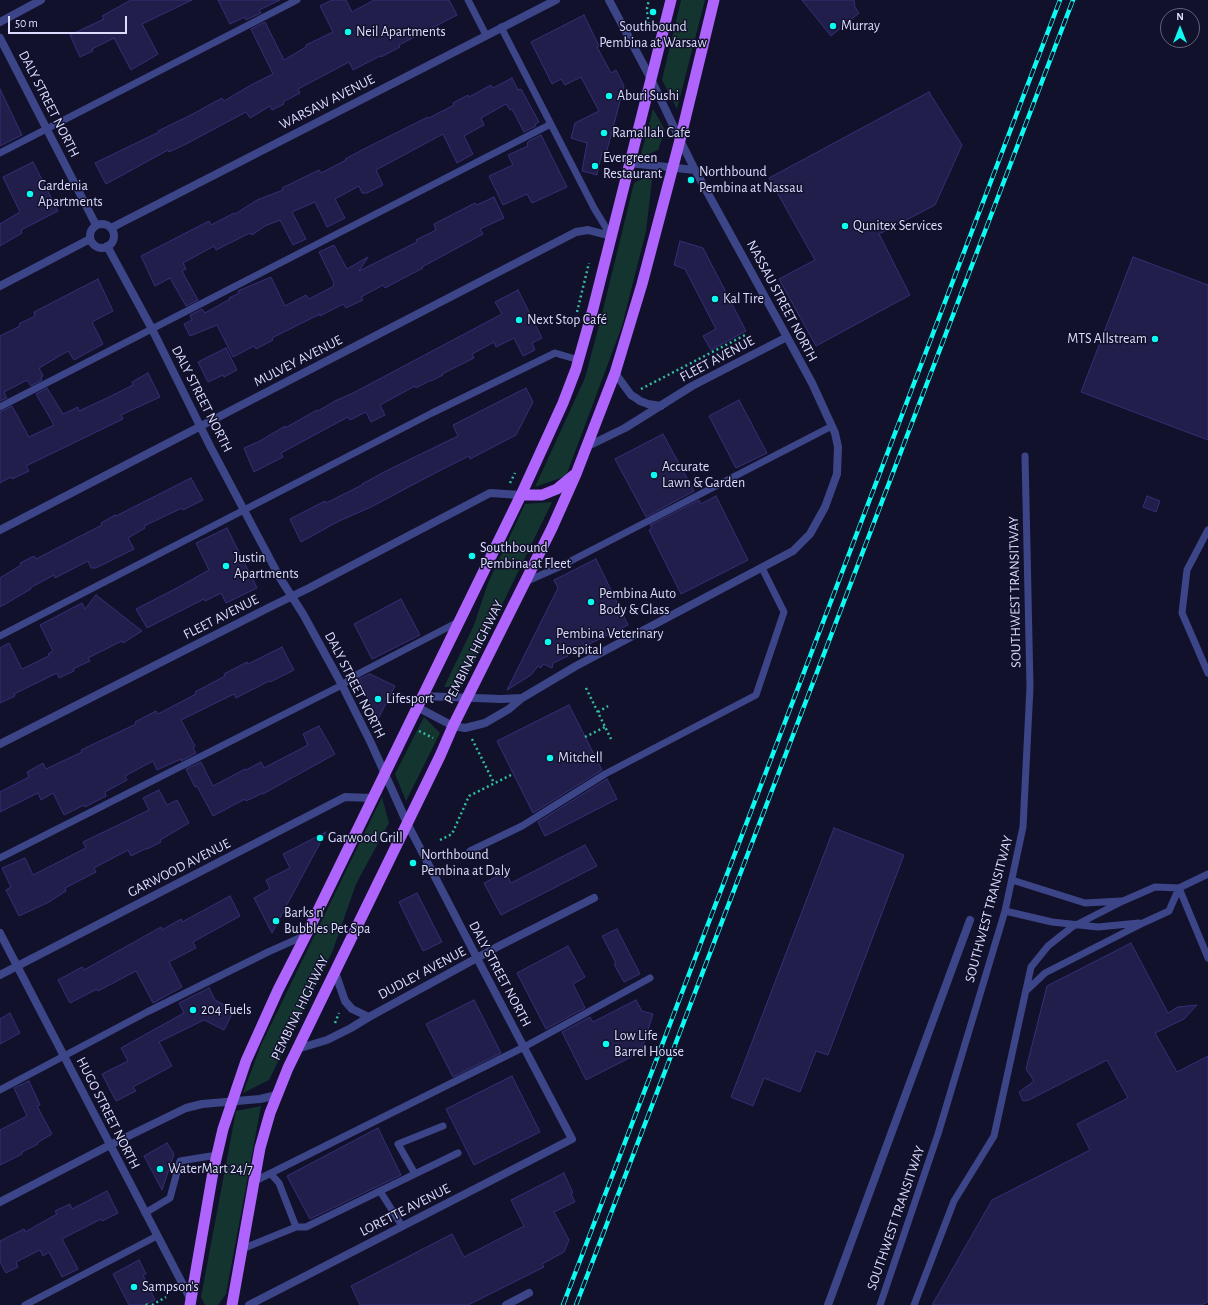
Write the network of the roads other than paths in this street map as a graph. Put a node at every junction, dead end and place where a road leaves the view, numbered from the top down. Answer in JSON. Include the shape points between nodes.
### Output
{"nodes":[{"id":1,"x":42,"y":0,"type":"edge"},
{"id":2,"x":297,"y":0,"type":"edge"},
{"id":3,"x":468,"y":0,"type":"edge"},
{"id":4,"x":556,"y":0,"type":"edge"},
{"id":5,"x":609,"y":0,"type":"edge"},
{"id":6,"x":671,"y":0,"type":"edge"},
{"id":7,"x":714,"y":0,"type":"edge"},
{"id":8,"x":0,"y":22,"type":"edge"},
{"id":9,"x":501,"y":28,"type":"junction"},
{"id":10,"x":486,"y":35,"type":"junction"},
{"id":11,"x":0,"y":38,"type":"edge"},
{"id":12,"x":651,"y":79,"type":"junction"},
{"id":13,"x":551,"y":124,"type":"junction"},
{"id":14,"x":46,"y":129,"type":"junction"},
{"id":15,"x":680,"y":140,"type":"junction"},
{"id":16,"x":0,"y":153,"type":"edge"},
{"id":17,"x":629,"y":163,"type":"junction"},
{"id":18,"x":673,"y":168,"type":"junction"},
{"id":19,"x":695,"y":170,"type":"junction"},
{"id":20,"x":96,"y":225,"type":"junction"},
{"id":21,"x":111,"y":228,"type":"junction"},
{"id":22,"x":611,"y":236,"type":"junction"},
{"id":23,"x":90,"y":239,"type":"junction"},
{"id":24,"x":107,"y":246,"type":"junction"},
{"id":25,"x":0,"y":286,"type":"edge"},
{"id":26,"x":152,"y":329,"type":"junction"},
{"id":27,"x":787,"y":337,"type":"junction"},
{"id":28,"x":579,"y":360,"type":"junction"},
{"id":29,"x":615,"y":373,"type":"junction"},
{"id":30,"x":661,"y":406,"type":"junction"},
{"id":31,"x":0,"y":407,"type":"edge"},
{"id":32,"x":200,"y":426,"type":"junction"},
{"id":33,"x":832,"y":426,"type":"junction"},
{"id":34,"x":586,"y":447,"type":"junction"},
{"id":35,"x":1025,"y":456,"type":"dead end"},
{"id":36,"x":576,"y":474,"type":"junction"},
{"id":37,"x":521,"y":495,"type":"junction"},
{"id":38,"x":244,"y":510,"type":"junction"},
{"id":39,"x":0,"y":530,"type":"edge"},
{"id":40,"x":1208,"y":530,"type":"edge"},
{"id":41,"x":762,"y":568,"type":"junction"},
{"id":42,"x":525,"y":582,"type":"junction"},
{"id":43,"x":291,"y":596,"type":"junction"},
{"id":44,"x":459,"y":622,"type":"junction"},
{"id":45,"x":0,"y":636,"type":"edge"},
{"id":46,"x":1208,"y":673,"type":"edge"},
{"id":47,"x":342,"y":685,"type":"junction"},
{"id":48,"x":422,"y":696,"type":"junction"},
{"id":49,"x":467,"y":698,"type":"junction"},
{"id":50,"x":522,"y":698,"type":"junction"},
{"id":51,"x":416,"y":707,"type":"junction"},
{"id":52,"x":453,"y":726,"type":"junction"},
{"id":53,"x":0,"y":744,"type":"edge"},
{"id":54,"x":384,"y":773,"type":"junction"},
{"id":55,"x":372,"y":798,"type":"junction"},
{"id":56,"x":407,"y":823,"type":"junction"},
{"id":57,"x":470,"y":851,"type":"dead end"},
{"id":58,"x":0,"y":858,"type":"edge"},
{"id":59,"x":1208,"y":874,"type":"edge"},
{"id":60,"x":1012,"y":880,"type":"junction"},
{"id":61,"x":1179,"y":888,"type":"junction"},
{"id":62,"x":594,"y":898,"type":"dead end"},
{"id":63,"x":1123,"y":901,"type":"junction"},
{"id":64,"x":1005,"y":910,"type":"junction"},
{"id":65,"x":970,"y":920,"type":"dead end"},
{"id":66,"x":1143,"y":923,"type":"junction"},
{"id":67,"x":1078,"y":925,"type":"junction"},
{"id":68,"x":0,"y":933,"type":"edge"},
{"id":69,"x":306,"y":935,"type":"junction"},
{"id":70,"x":477,"y":958,"type":"junction"},
{"id":71,"x":1208,"y":958,"type":"edge"},
{"id":72,"x":17,"y":966,"type":"junction"},
{"id":73,"x":335,"y":972,"type":"junction"},
{"id":74,"x":0,"y":975,"type":"edge"},
{"id":75,"x":650,"y":978,"type":"dead end"},
{"id":76,"x":1026,"y":991,"type":"junction"},
{"id":77,"x":369,"y":1016,"type":"junction"},
{"id":78,"x":524,"y":1047,"type":"junction"},
{"id":79,"x":297,"y":1049,"type":"junction"},
{"id":80,"x":64,"y":1057,"type":"junction"},
{"id":81,"x":0,"y":1090,"type":"edge"},
{"id":82,"x":277,"y":1095,"type":"junction"},
{"id":83,"x":232,"y":1102,"type":"junction"},
{"id":84,"x":443,"y":1126,"type":"dead end"},
{"id":85,"x":572,"y":1139,"type":"joint"},
{"id":86,"x":110,"y":1145,"type":"junction"},
{"id":87,"x":458,"y":1153,"type":"dead end"},
{"id":88,"x":217,"y":1155,"type":"junction"},
{"id":89,"x":271,"y":1174,"type":"junction"},
{"id":90,"x":415,"y":1174,"type":"junction"},
{"id":91,"x":255,"y":1181,"type":"junction"},
{"id":92,"x":380,"y":1191,"type":"junction"},
{"id":93,"x":0,"y":1202,"type":"edge"},
{"id":94,"x":145,"y":1213,"type":"junction"},
{"id":95,"x":402,"y":1226,"type":"junction"},
{"id":96,"x":296,"y":1227,"type":"junction"},
{"id":97,"x":157,"y":1236,"type":"junction"},
{"id":98,"x":242,"y":1249,"type":"junction"},
{"id":99,"x":529,"y":1293,"type":"dead end"},
{"id":100,"x":192,"y":1303,"type":"edge"},
{"id":101,"x":25,"y":1305,"type":"edge"},
{"id":102,"x":232,"y":1305,"type":"edge"},
{"id":103,"x":249,"y":1305,"type":"edge"},
{"id":104,"x":506,"y":1305,"type":"edge"},
{"id":105,"x":828,"y":1305,"type":"edge"},
{"id":106,"x":880,"y":1305,"type":"edge"},
{"id":107,"x":914,"y":1305,"type":"edge"}],
"edges":[{"from":1,"to":8,"type":"street"},
{"from":2,"to":14,"type":"lane"},
{"from":3,"to":10,"type":"lane"},
{"from":4,"to":9,"type":"street","name":"WARSAW AVENUE"},
{"from":5,"to":12,"type":"street","name":"NASSAU STREET NORTH"},
{"from":6,"to":12,"type":"main road","name":"PEMBINA HIGHWAY"},
{"from":7,"to":15,"type":"main road","name":"PEMBINA HIGHWAY"},
{"from":9,"to":10,"type":"street","name":"WARSAW AVENUE"},
{"from":9,"to":13,"type":"lane"},
{"from":10,"to":21,"type":"street","name":"WARSAW AVENUE"},
{"from":11,"to":14,"type":"street","name":"DALY STREET NORTH"},
{"from":12,"to":15,"type":"street","name":"NASSAU STREET NORTH"},
{"from":12,"to":17,"type":"main road","name":"PEMBINA HIGHWAY"},
{"from":13,"to":22,"type":"lane"},
{"from":13,"to":26,"type":"lane"},
{"from":14,"to":16,"type":"lane"},
{"from":14,"to":20,"type":"street","name":"DALY STREET NORTH"},
{"from":15,"to":18,"type":"main road","name":"PEMBINA HIGHWAY"},
{"from":15,"to":19,"type":"street","name":"NASSAU STREET NORTH"},
{"from":17,"to":18,"type":"street"},
{"from":17,"to":22,"type":"main road","name":"PEMBINA HIGHWAY"},
{"from":18,"to":19,"type":"street"},
{"from":18,"to":29,"type":"main road","name":"PEMBINA HIGHWAY"},
{"from":19,"to":27,"type":"street","name":"NASSAU STREET NORTH"},
{"from":20,"to":21,"type":"street","via":[[104,224]]},
{"from":20,"to":23,"type":"street","via":[[91,230]]},
{"from":21,"to":24,"type":"street","via":[[113,239]]},
{"from":22,"to":28,"type":"main road","name":"PEMBINA HIGHWAY"},
{"from":22,"to":32,"type":"street","name":"MULVEY AVENUE","via":[[588,230],[576,232]]},
{"from":23,"to":24,"type":"street","via":[[97,247]]},
{"from":23,"to":25,"type":"street"},
{"from":24,"to":26,"type":"street","name":"DALY STREET NORTH"},
{"from":26,"to":31,"type":"lane"},
{"from":26,"to":32,"type":"street","name":"DALY STREET NORTH"},
{"from":27,"to":30,"type":"street","name":"FLEET AVENUE","via":[[692,386]]},
{"from":27,"to":33,"type":"street","name":"NASSAU STREET NORTH"},
{"from":28,"to":37,"type":"main road","name":"PEMBINA HIGHWAY","via":[[563,403]]},
{"from":28,"to":38,"type":"lane","via":[[555,353]]},
{"from":29,"to":30,"type":"street","via":[[631,395],[648,404]]},
{"from":29,"to":34,"type":"main road","name":"PEMBINA HIGHWAY"},
{"from":30,"to":34,"type":"street","name":"FLEET AVENUE","via":[[625,428]]},
{"from":32,"to":38,"type":"street","name":"DALY STREET NORTH"},
{"from":32,"to":39,"type":"street","name":"MULVEY AVENUE"},
{"from":33,"to":41,"type":"street","name":"NASSAU STREET NORTH","via":[[838,447],[837,474],[825,507],[810,534],[793,551]]},
{"from":33,"to":42,"type":"lane","via":[[559,567]]},
{"from":34,"to":36,"type":"main road","name":"PEMBINA HIGHWAY"},
{"from":35,"to":60,"type":"lane","name":"SOUTHWEST TRANSITWAY","via":[[1030,687],[1023,826]]},
{"from":36,"to":37,"type":"main road","via":[[557,489],[542,495]]},
{"from":36,"to":42,"type":"main road","name":"PEMBINA HIGHWAY"},
{"from":37,"to":43,"type":"street","name":"FLEET AVENUE","via":[[490,493]]},
{"from":37,"to":44,"type":"main road","name":"PEMBINA HIGHWAY"},
{"from":38,"to":43,"type":"street","name":"DALY STREET NORTH"},
{"from":38,"to":45,"type":"lane"},
{"from":40,"to":46,"type":"lane","via":[[1187,570],[1182,613]]},
{"from":41,"to":50,"type":"street","via":[[576,666]]},
{"from":41,"to":57,"type":"lane","via":[[784,612],[756,695],[605,774],[522,826]]},
{"from":42,"to":49,"type":"main road","name":"PEMBINA HIGHWAY"},
{"from":43,"to":47,"type":"street","name":"DALY STREET NORTH"},
{"from":43,"to":53,"type":"street","name":"FLEET AVENUE"},
{"from":44,"to":47,"type":"lane","via":[[356,675]]},
{"from":44,"to":48,"type":"main road","name":"PEMBINA HIGHWAY"},
{"from":47,"to":54,"type":"street","name":"DALY STREET NORTH"},
{"from":47,"to":58,"type":"lane"},
{"from":48,"to":49,"type":"street"},
{"from":48,"to":51,"type":"main road","name":"PEMBINA HIGHWAY"},
{"from":49,"to":50,"type":"street"},
{"from":49,"to":52,"type":"main road","name":"PEMBINA HIGHWAY"},
{"from":50,"to":52,"type":"street","via":[[509,709],[484,723],[465,728]]},
{"from":51,"to":52,"type":"street"},
{"from":51,"to":54,"type":"main road","name":"PEMBINA HIGHWAY"},
{"from":52,"to":56,"type":"main road","name":"PEMBINA HIGHWAY"},
{"from":54,"to":55,"type":"main road","name":"PEMBINA HIGHWAY"},
{"from":54,"to":56,"type":"street","name":"DALY STREET NORTH"},
{"from":55,"to":69,"type":"main road","name":"PEMBINA HIGHWAY"},
{"from":55,"to":72,"type":"street","name":"GARWOOD AVENUE","via":[[345,797]]},
{"from":56,"to":70,"type":"street","name":"DALY STREET NORTH"},
{"from":56,"to":73,"type":"main road","name":"PEMBINA HIGHWAY"},
{"from":59,"to":61,"type":"lane"},
{"from":60,"to":63,"type":"lane","via":[[1085,903]]},
{"from":60,"to":64,"type":"lane","name":"SOUTHWEST TRANSITWAY"},
{"from":61,"to":63,"type":"lane","via":[[1156,887]]},
{"from":61,"to":66,"type":"lane","via":[[1169,910]]},
{"from":61,"to":71,"type":"lane"},
{"from":62,"to":70,"type":"street","name":"DUDLEY AVENUE"},
{"from":63,"to":67,"type":"lane"},
{"from":64,"to":67,"type":"lane","via":[[1052,922]]},
{"from":64,"to":106,"type":"lane","name":"SOUTHWEST TRANSITWAY","via":[[938,1134]]},
{"from":65,"to":105,"type":"street"},
{"from":66,"to":67,"type":"lane","via":[[1098,927]]},
{"from":66,"to":76,"type":"lane","via":[[1045,973]]},
{"from":67,"to":76,"type":"lane","via":[[1048,946],[1031,967]]},
{"from":68,"to":72,"type":"street","name":"HUGO STREET NORTH"},
{"from":69,"to":80,"type":"lane","via":[[246,962]]},
{"from":69,"to":83,"type":"main road","name":"PEMBINA HIGHWAY","via":[[258,1032]]},
{"from":70,"to":77,"type":"street","name":"DUDLEY AVENUE"},
{"from":70,"to":78,"type":"street","name":"DALY STREET NORTH"},
{"from":72,"to":74,"type":"street","name":"GARWOOD AVENUE"},
{"from":72,"to":80,"type":"street","name":"HUGO STREET NORTH"},
{"from":73,"to":77,"type":"street","name":"DUDLEY AVENUE","via":[[345,1001],[352,1009]]},
{"from":73,"to":79,"type":"main road","name":"PEMBINA HIGHWAY"},
{"from":75,"to":78,"type":"lane"},
{"from":76,"to":107,"type":"lane","via":[[994,1136],[954,1201]]},
{"from":77,"to":79,"type":"street","name":"DUDLEY AVENUE","via":[[327,1040]]},
{"from":78,"to":85,"type":"street","name":"DALY STREET NORTH"},
{"from":78,"to":89,"type":"lane"},
{"from":79,"to":82,"type":"main road","name":"PEMBINA HIGHWAY"},
{"from":80,"to":81,"type":"lane"},
{"from":80,"to":86,"type":"street","name":"HUGO STREET NORTH"},
{"from":82,"to":83,"type":"street"},
{"from":82,"to":91,"type":"main road","name":"PEMBINA HIGHWAY","via":[[260,1148]]},
{"from":83,"to":86,"type":"street","via":[[186,1108]]},
{"from":83,"to":88,"type":"main road","name":"PEMBINA HIGHWAY"},
{"from":84,"to":90,"type":"lane","via":[[398,1144]]},
{"from":85,"to":95,"type":"street","name":"LORETTE AVENUE"},
{"from":86,"to":93,"type":"street"},
{"from":86,"to":94,"type":"street","name":"HUGO STREET NORTH"},
{"from":87,"to":90,"type":"lane"},
{"from":88,"to":94,"type":"lane","via":[[180,1161],[170,1198]]},
{"from":88,"to":100,"type":"main road","name":"PEMBINA HIGHWAY"},
{"from":89,"to":91,"type":"lane"},
{"from":89,"to":96,"type":"lane","via":[[279,1183]]},
{"from":90,"to":92,"type":"lane"},
{"from":91,"to":98,"type":"main road","name":"PEMBINA HIGHWAY"},
{"from":92,"to":95,"type":"lane"},
{"from":92,"to":96,"type":"lane","via":[[306,1227]]},
{"from":94,"to":97,"type":"street","name":"HUGO STREET NORTH"},
{"from":95,"to":103,"type":"street","name":"LORETTE AVENUE"},
{"from":96,"to":98,"type":"lane"},
{"from":97,"to":100,"type":"street","name":"HUGO STREET NORTH"},
{"from":97,"to":101,"type":"lane"},
{"from":98,"to":102,"type":"main road","name":"PEMBINA HIGHWAY"},
{"from":99,"to":104,"type":"street"}]}
